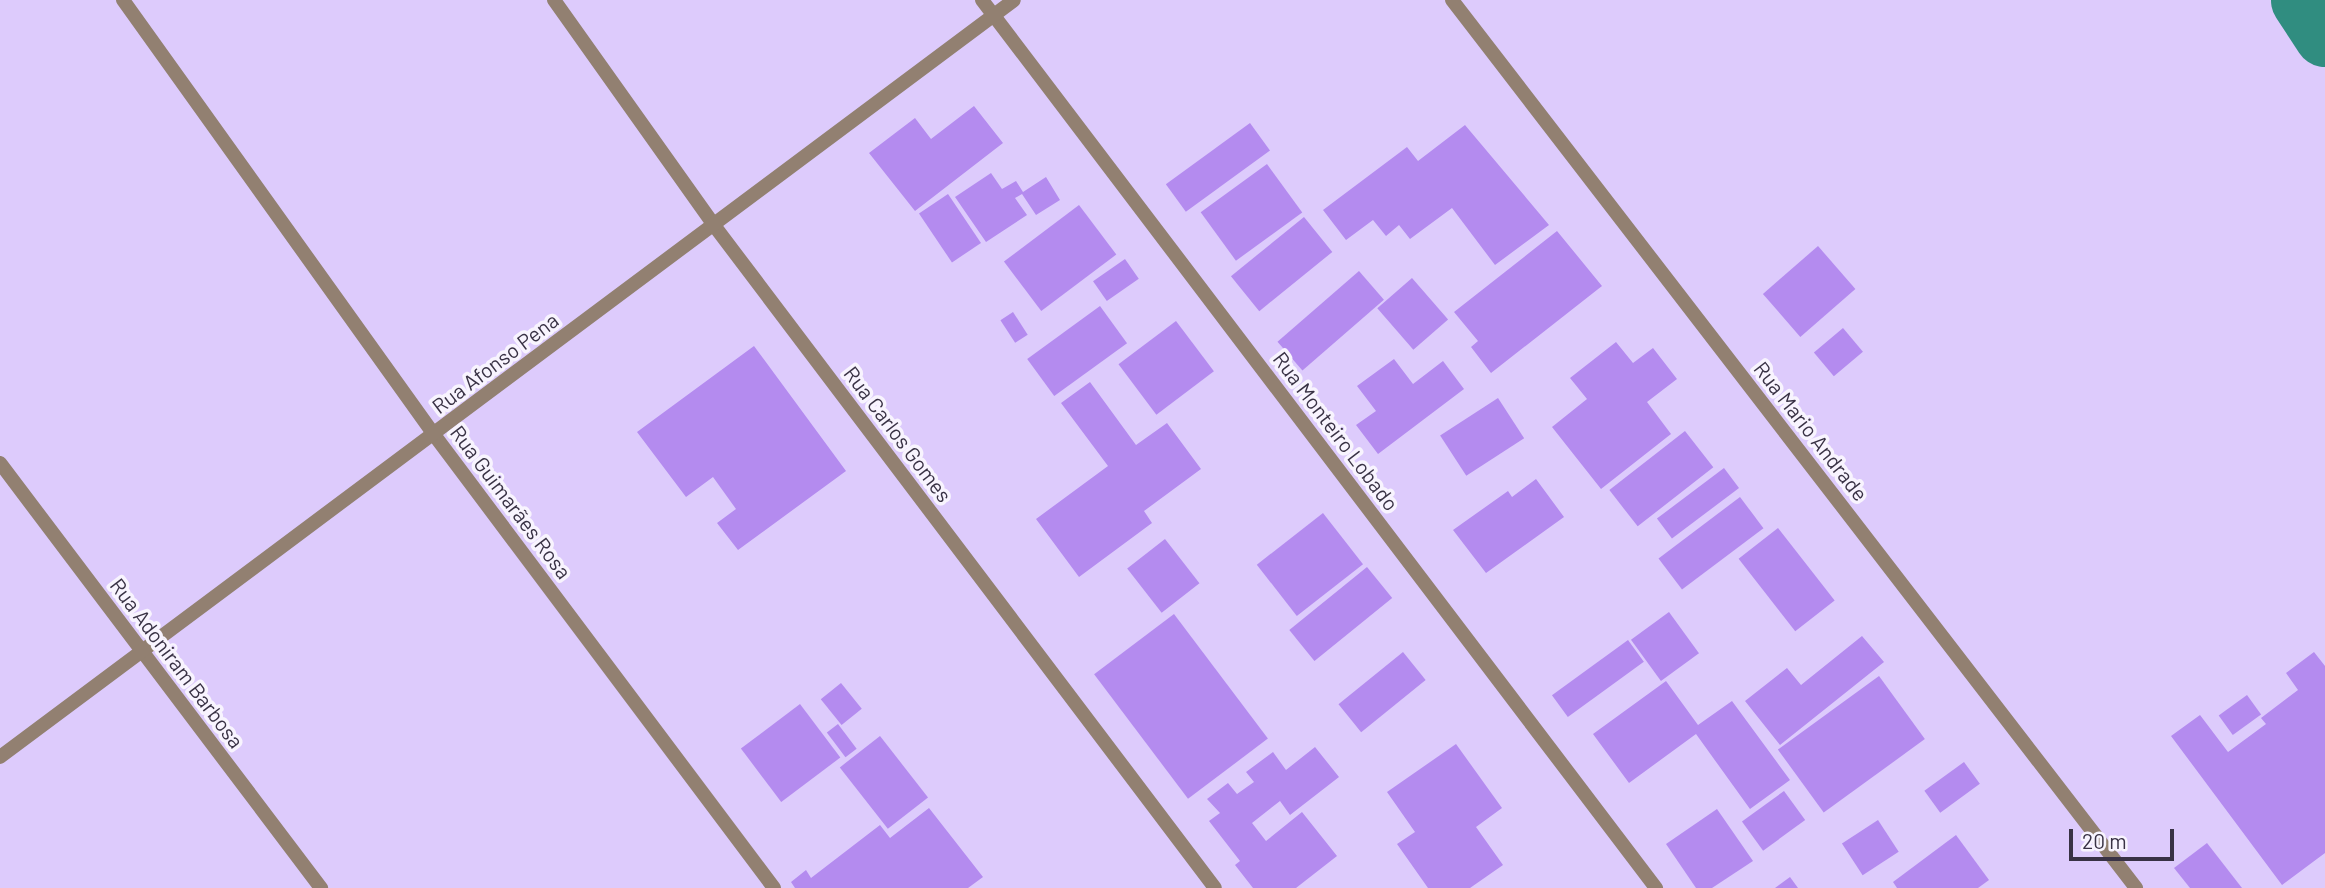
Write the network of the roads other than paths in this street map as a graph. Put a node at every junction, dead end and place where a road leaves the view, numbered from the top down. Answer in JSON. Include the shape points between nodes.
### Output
{"nodes":[{"id":1,"x":123,"y":0,"type":"edge"},
{"id":2,"x":554,"y":0,"type":"edge"},
{"id":3,"x":982,"y":0,"type":"edge"},
{"id":4,"x":1014,"y":0,"type":"edge"},
{"id":5,"x":1452,"y":0,"type":"edge"},
{"id":6,"x":994,"y":16,"type":"junction"},
{"id":7,"x":713,"y":224,"type":"junction"},
{"id":8,"x":435,"y":436,"type":"junction"},
{"id":9,"x":0,"y":463,"type":"edge"},
{"id":10,"x":144,"y":654,"type":"junction"},
{"id":11,"x":0,"y":757,"type":"edge"},
{"id":12,"x":321,"y":888,"type":"edge"},
{"id":13,"x":774,"y":888,"type":"edge"},
{"id":14,"x":1214,"y":888,"type":"edge"},
{"id":15,"x":1656,"y":888,"type":"edge"},
{"id":16,"x":2136,"y":888,"type":"edge"}],
"edges":[{"from":1,"to":8,"type":"street","name":"Rua Guimarães Rosa"},
{"from":2,"to":7,"type":"street","name":"Rua Carlos Gomes"},
{"from":3,"to":6,"type":"street","name":"Rua Monteiro Lobado"},
{"from":4,"to":6,"type":"street","name":"Rua Afonso Pena"},
{"from":5,"to":16,"type":"street","name":"Rua Mario Andrade"},
{"from":6,"to":7,"type":"street","name":"Rua Afonso Pena"},
{"from":6,"to":15,"type":"street","name":"Rua Monteiro Lobado"},
{"from":7,"to":8,"type":"street","name":"Rua Afonso Pena"},
{"from":7,"to":14,"type":"street","name":"Rua Carlos Gomes"},
{"from":8,"to":10,"type":"street","name":"Rua Afonso Pena"},
{"from":8,"to":13,"type":"street","name":"Rua Guimarães Rosa"},
{"from":9,"to":10,"type":"street","name":"Rua Adoniram Barbosa"},
{"from":10,"to":11,"type":"street","name":"Rua Afonso Pena"},
{"from":10,"to":12,"type":"street","name":"Rua Adoniram Barbosa"}]}
